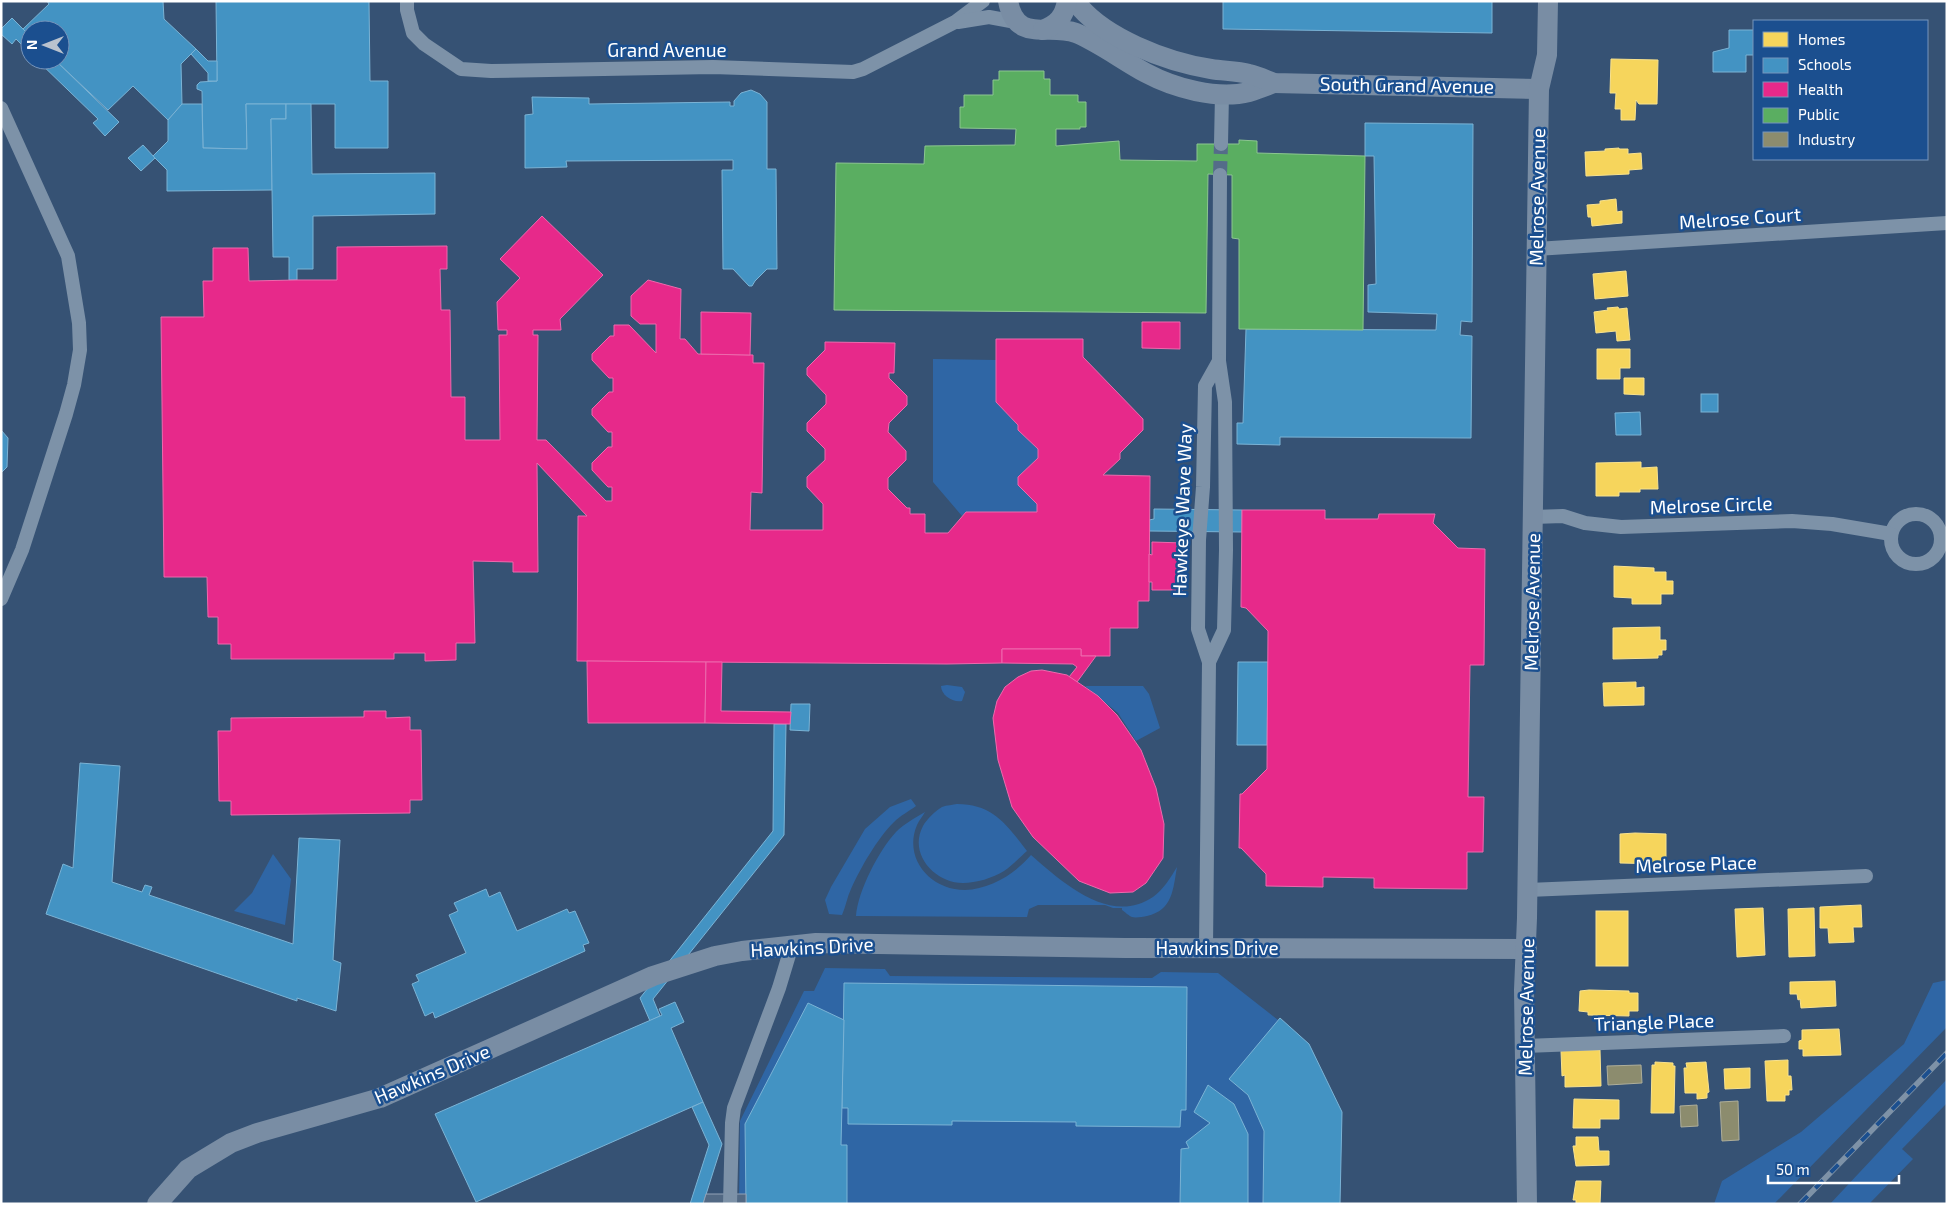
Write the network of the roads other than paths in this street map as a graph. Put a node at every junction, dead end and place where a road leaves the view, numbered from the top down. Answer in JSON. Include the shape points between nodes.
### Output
{"nodes":[{"id":1,"x":408,"y":1,"type":"edge"},
{"id":2,"x":983,"y":1,"type":"edge"},
{"id":3,"x":1008,"y":1,"type":"edge"},
{"id":4,"x":1067,"y":1,"type":"edge"},
{"id":5,"x":1075,"y":1,"type":"edge"},
{"id":6,"x":1548,"y":1,"type":"edge"},
{"id":7,"x":955,"y":22,"type":"junction"},
{"id":8,"x":1016,"y":22,"type":"junction"},
{"id":9,"x":1043,"y":30,"type":"junction"},
{"id":10,"x":1274,"y":83,"type":"junction"},
{"id":11,"x":1539,"y":89,"type":"junction"},
{"id":12,"x":1222,"y":94,"type":"junction"},
{"id":13,"x":1,"y":108,"type":"edge"},
{"id":14,"x":1221,"y":144,"type":"tunnel mouth"},
{"id":15,"x":1220,"y":175,"type":"tunnel mouth"},
{"id":16,"x":1947,"y":223,"type":"edge"},
{"id":17,"x":1536,"y":250,"type":"junction"},
{"id":18,"x":1219,"y":361,"type":"junction"},
{"id":19,"x":1533,"y":518,"type":"junction"},
{"id":20,"x":1891,"y":534,"type":"dead end"},
{"id":21,"x":1,"y":599,"type":"edge"},
{"id":22,"x":1209,"y":662,"type":"junction"},
{"id":23,"x":1866,"y":876,"type":"dead end"},
{"id":24,"x":1528,"y":890,"type":"junction"},
{"id":25,"x":792,"y":945,"type":"junction"},
{"id":26,"x":1206,"y":947,"type":"junction"},
{"id":27,"x":1527,"y":949,"type":"junction"},
{"id":28,"x":1784,"y":1036,"type":"dead end"},
{"id":29,"x":1525,"y":1046,"type":"junction"},
{"id":30,"x":157,"y":1204,"type":"edge"},
{"id":31,"x":730,"y":1204,"type":"edge"},
{"id":32,"x":1527,"y":1204,"type":"edge"}],
"edges":[{"from":1,"to":7,"type":"street","name":"Grand Avenue","via":[[413,33],[461,69],[475,70],[713,68],[853,72],[863,70]]},
{"from":2,"to":7,"type":"street","name":"Grand Avenue"},
{"from":3,"to":8,"type":"main road"},
{"from":4,"to":9,"type":"main road","via":[[1058,22]]},
{"from":5,"to":10,"type":"main road","name":"South Grand Avenue","via":[[1109,31],[1156,53]]},
{"from":6,"to":11,"type":"main road","name":"Melrose Avenue","via":[[1547,54]]},
{"from":7,"to":8,"type":"street","name":"Grand Avenue","via":[[989,17]]},
{"from":8,"to":9,"type":"main road","name":"South Grand Avenue","via":[[1029,29]]},
{"from":9,"to":12,"type":"main road","name":"South Grand Avenue","via":[[1073,32],[1171,84]]},
{"from":10,"to":11,"type":"main road","name":"South Grand Avenue"},
{"from":10,"to":12,"type":"main road","name":"South Grand Avenue","via":[[1248,92]]},
{"from":11,"to":17,"type":"main road","name":"Melrose Avenue"},
{"from":12,"to":14,"type":"street"},
{"from":13,"to":21,"type":"street","via":[[68,256],[80,350],[66,414],[22,550]]},
{"from":15,"to":18,"type":"street","name":"Hawkeye Wave Way"},
{"from":16,"to":17,"type":"street","name":"Melrose Court"},
{"from":17,"to":19,"type":"main road","name":"Melrose Avenue"},
{"from":18,"to":22,"type":"street","name":"Hawkeye Wave Way","via":[[1224,402],[1224,630]]},
{"from":18,"to":22,"type":"street","name":"Hawkeye Wave Way","via":[[1205,386],[1199,540],[1198,629]]},
{"from":19,"to":20,"type":"street","name":"Melrose Circle","via":[[1564,516],[1585,523],[1621,527],[1792,520]]},
{"from":19,"to":24,"type":"main road","name":"Melrose Avenue"},
{"from":22,"to":26,"type":"street","name":"Hawkeye Wave Way"},
{"from":23,"to":24,"type":"street","name":"Melrose Place"},
{"from":24,"to":27,"type":"main road","name":"Melrose Avenue"},
{"from":25,"to":26,"type":"main road","name":"Hawkins Drive"},
{"from":25,"to":30,"type":"main road","name":"Hawkins Drive","via":[[742,951],[681,966],[380,1098],[231,1143],[188,1169]]},
{"from":25,"to":31,"type":"street","via":[[734,1108]]},
{"from":26,"to":27,"type":"main road","name":"Hawkins Drive"},
{"from":27,"to":29,"type":"main road","name":"Melrose Avenue"},
{"from":28,"to":29,"type":"street","name":"Triangle Place"},
{"from":29,"to":32,"type":"main road","name":"Melrose Avenue"}]}
